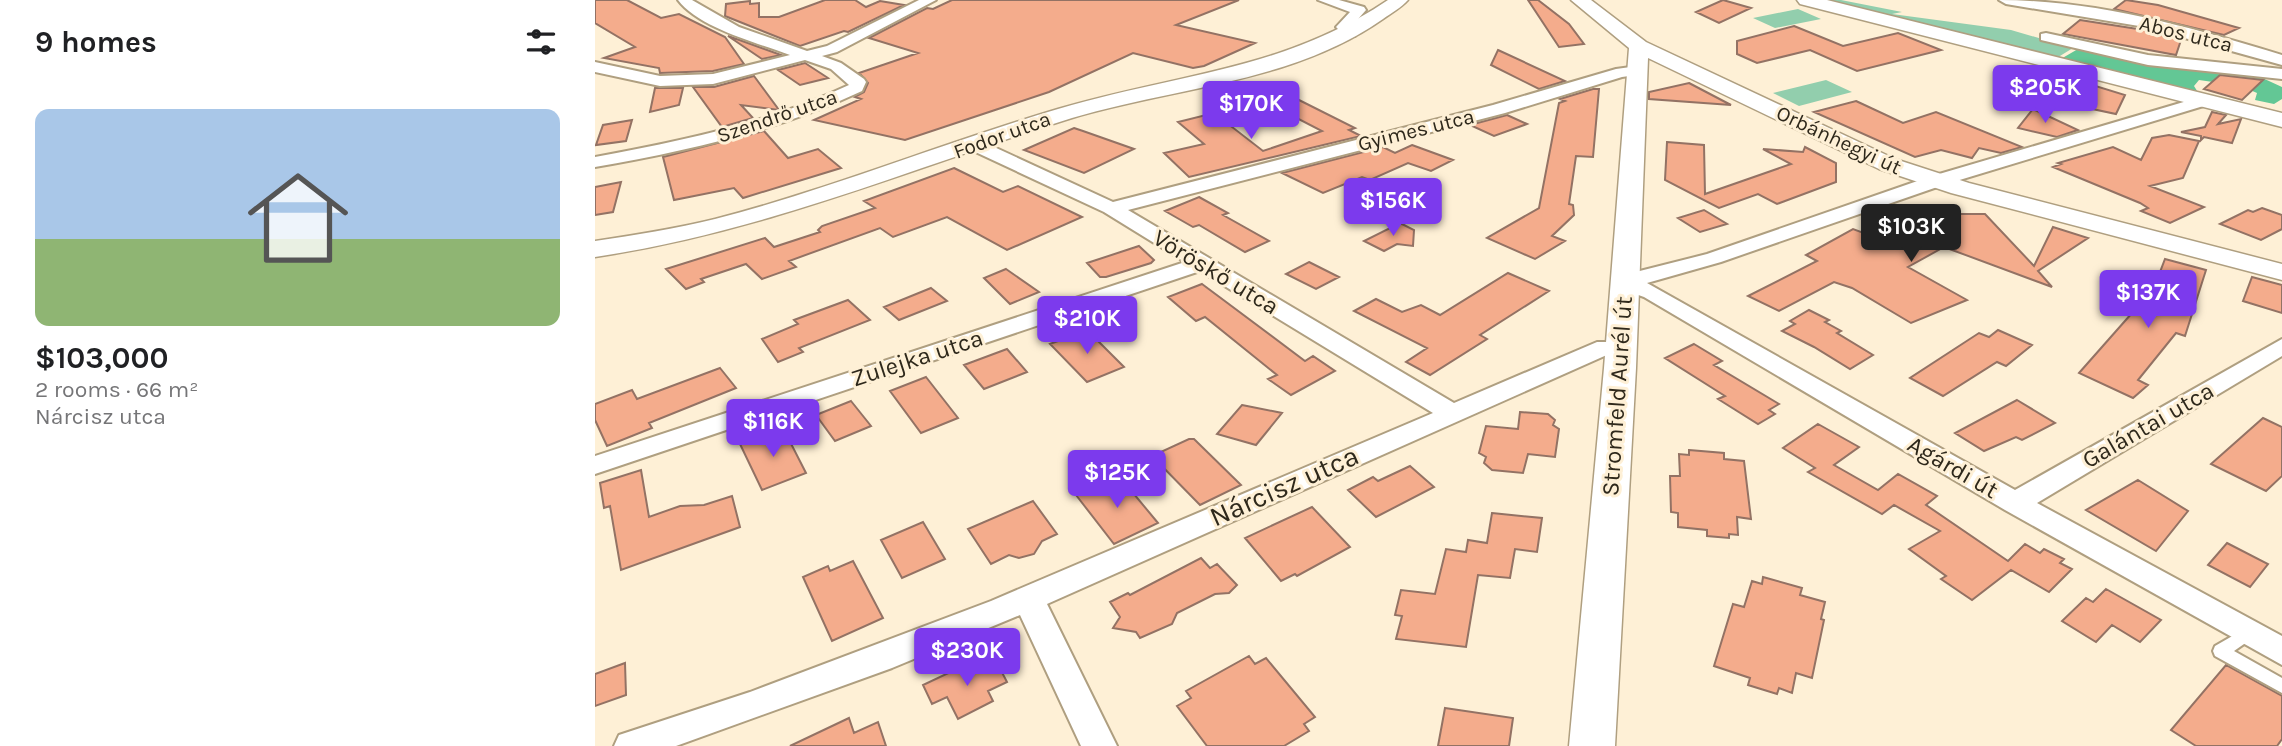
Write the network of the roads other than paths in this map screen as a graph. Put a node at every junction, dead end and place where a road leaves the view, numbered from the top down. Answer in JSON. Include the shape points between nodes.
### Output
{"nodes":[{"id":1,"x":685,"y":0,"type":"edge"},
{"id":2,"x":929,"y":0,"type":"edge"},
{"id":3,"x":1325,"y":0,"type":"edge"},
{"id":4,"x":1399,"y":0,"type":"edge"},
{"id":5,"x":1580,"y":0,"type":"edge"},
{"id":6,"x":1806,"y":0,"type":"edge"},
{"id":7,"x":2006,"y":0,"type":"edge"},
{"id":8,"x":2030,"y":1,"type":"edge"},
{"id":9,"x":1350,"y":33,"type":"junction"},
{"id":10,"x":2046,"y":37,"type":"dead end"},
{"id":11,"x":813,"y":55,"type":"junction"},
{"id":12,"x":1639,"y":58,"type":"junction"},
{"id":13,"x":2282,"y":60,"type":"edge"},
{"id":14,"x":595,"y":67,"type":"edge"},
{"id":15,"x":2282,"y":74,"type":"edge"},
{"id":16,"x":2204,"y":101,"type":"junction"},
{"id":17,"x":2282,"y":120,"type":"edge"},
{"id":18,"x":975,"y":145,"type":"junction"},
{"id":19,"x":595,"y":162,"type":"edge"},
{"id":20,"x":1936,"y":181,"type":"junction"},
{"id":21,"x":1111,"y":208,"type":"junction"},
{"id":22,"x":595,"y":249,"type":"edge"},
{"id":23,"x":1200,"y":264,"type":"junction"},
{"id":24,"x":2282,"y":272,"type":"edge"},
{"id":25,"x":1624,"y":282,"type":"junction"},
{"id":26,"x":2282,"y":346,"type":"edge"},
{"id":27,"x":1621,"y":347,"type":"junction"},
{"id":28,"x":1450,"y":412,"type":"junction"},
{"id":29,"x":595,"y":465,"type":"edge"},
{"id":30,"x":2015,"y":503,"type":"junction"},
{"id":31,"x":1029,"y":600,"type":"junction"},
{"id":32,"x":2248,"y":633,"type":"junction"},
{"id":33,"x":2282,"y":652,"type":"edge"},
{"id":34,"x":2282,"y":686,"type":"edge"},
{"id":35,"x":632,"y":746,"type":"edge"},
{"id":36,"x":1099,"y":746,"type":"edge"},
{"id":37,"x":1592,"y":746,"type":"edge"}],
"edges":[{"from":1,"to":11,"type":"street","via":[[734,30]]},
{"from":2,"to":11,"type":"street","name":"Szendrő utca","via":[[849,42]]},
{"from":3,"to":9,"type":"street","via":[[1359,10],[1343,27]]},
{"from":4,"to":9,"type":"street","name":"Fodor utca"},
{"from":5,"to":12,"type":"street","name":"Orbánhegyi út"},
{"from":6,"to":16,"type":"street"},
{"from":7,"to":8,"type":"street","name":"Abos utca"},
{"from":8,"to":13,"type":"street","name":"Abos utca","via":[[2195,35]]},
{"from":9,"to":18,"type":"street","name":"Fodor utca","via":[[1238,75],[1084,108]]},
{"from":10,"to":15,"type":"street","via":[[2148,61]]},
{"from":11,"to":14,"type":"street","via":[[686,82]]},
{"from":11,"to":19,"type":"street","name":"Szendrő utca","via":[[858,82],[856,88],[747,130]]},
{"from":12,"to":20,"type":"street","name":"Orbánhegyi út"},
{"from":12,"to":21,"type":"street","name":"Gyimes utca","via":[[1621,72],[1499,109]]},
{"from":12,"to":25,"type":"street","name":"Stromfeld Aurél út"},
{"from":16,"to":17,"type":"street"},
{"from":16,"to":20,"type":"street"},
{"from":18,"to":21,"type":"street","name":"Vöröskő utca"},
{"from":18,"to":22,"type":"street","name":"Fodor utca","via":[[762,217]]},
{"from":20,"to":24,"type":"street","name":"Orbánhegyi út"},
{"from":20,"to":25,"type":"street","via":[[1714,258]]},
{"from":21,"to":23,"type":"street","name":"Vöröskő utca"},
{"from":23,"to":28,"type":"street","name":"Vöröskő utca"},
{"from":23,"to":29,"type":"street","name":"Zulejka utca"},
{"from":25,"to":27,"type":"street","name":"Stromfeld Aurél út"},
{"from":25,"to":30,"type":"street","name":"Agárdi út","via":[[1652,292]]},
{"from":26,"to":30,"type":"street","name":"Galántai utca"},
{"from":27,"to":28,"type":"street","name":"Nárcisz utca","via":[[1605,346]]},
{"from":27,"to":37,"type":"street","name":"Stromfeld Aurél út"},
{"from":28,"to":31,"type":"street","name":"Nárcisz utca"},
{"from":30,"to":32,"type":"street","name":"Agárdi út"},
{"from":31,"to":35,"type":"street","name":"Nárcisz utca","via":[[911,648]]},
{"from":31,"to":36,"type":"street"},
{"from":32,"to":33,"type":"street","name":"Agárdi út"},
{"from":32,"to":34,"type":"lane","via":[[2221,651]]}]}
